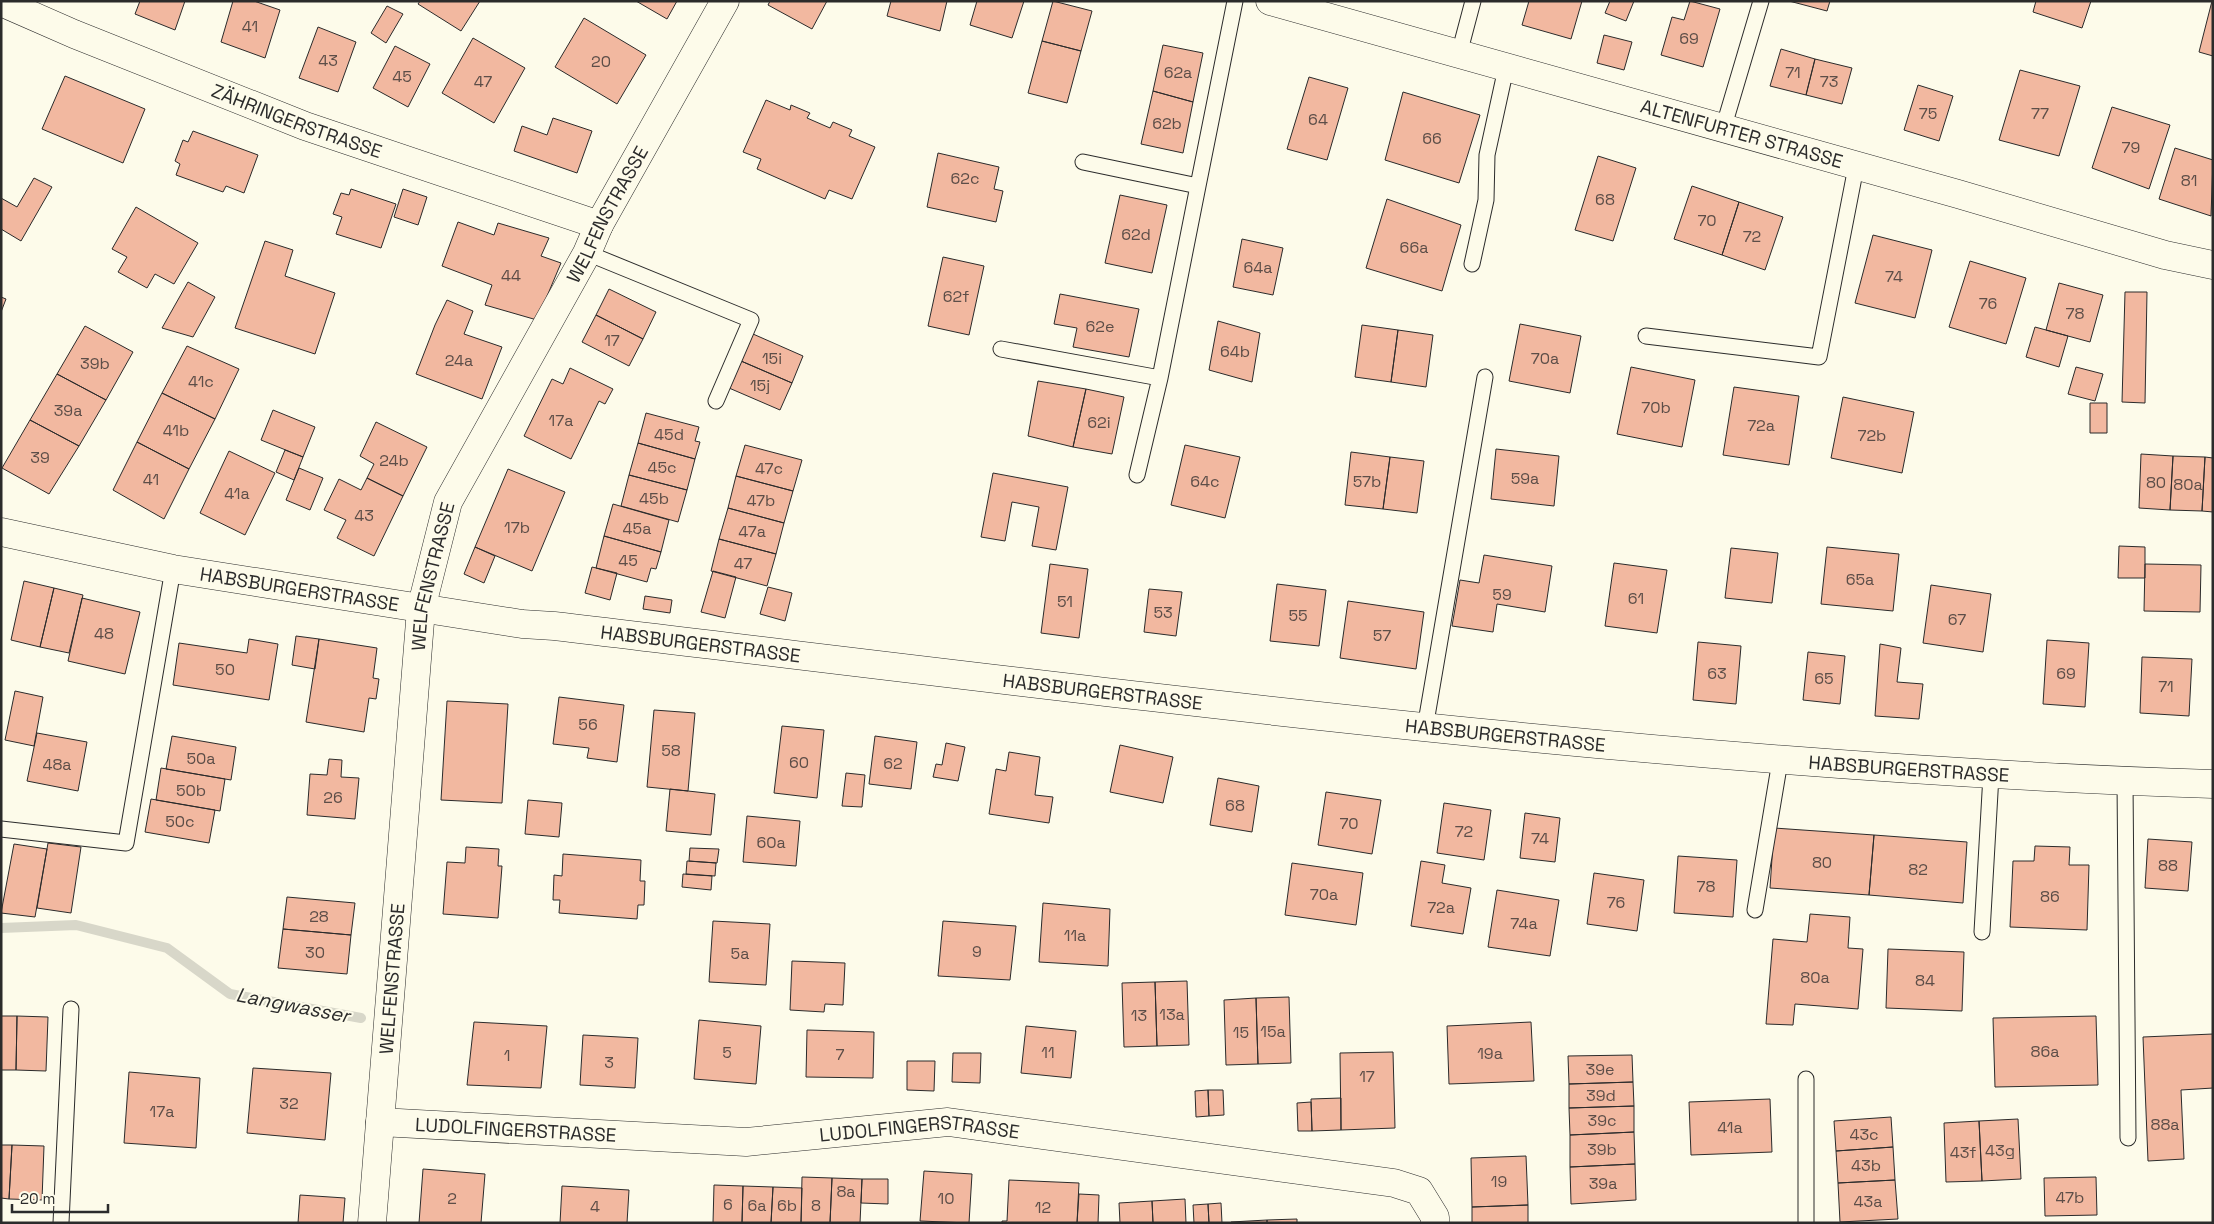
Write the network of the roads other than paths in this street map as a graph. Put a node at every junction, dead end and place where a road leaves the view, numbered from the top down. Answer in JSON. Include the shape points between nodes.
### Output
{"nodes":[{"id":1,"x":725,"y":1,"type":"edge"},
{"id":2,"x":1235,"y":1,"type":"edge"},
{"id":3,"x":1270,"y":1,"type":"edge"},
{"id":4,"x":1473,"y":1,"type":"edge"},
{"id":5,"x":1761,"y":1,"type":"edge"},
{"id":6,"x":1,"y":2,"type":"edge"},
{"id":7,"x":1459,"y":54,"type":"junction"},
{"id":8,"x":1506,"y":68,"type":"junction"},
{"id":9,"x":1723,"y":129,"type":"junction"},
{"id":10,"x":1083,"y":162,"type":"dead end"},
{"id":11,"x":1856,"y":167,"type":"junction"},
{"id":12,"x":1198,"y":186,"type":"junction"},
{"id":13,"x":599,"y":225,"type":"junction"},
{"id":14,"x":587,"y":253,"type":"junction"},
{"id":15,"x":1472,"y":264,"type":"dead end"},
{"id":16,"x":2213,"y":265,"type":"edge"},
{"id":17,"x":1646,"y":336,"type":"dead end"},
{"id":18,"x":1002,"y":349,"type":"dead end"},
{"id":19,"x":1484,"y":377,"type":"dead end"},
{"id":20,"x":1160,"y":378,"type":"junction"},
{"id":21,"x":716,"y":401,"type":"dead end"},
{"id":22,"x":1137,"y":475,"type":"dead end"},
{"id":23,"x":1,"y":532,"type":"edge"},
{"id":24,"x":173,"y":569,"type":"junction"},
{"id":25,"x":421,"y":609,"type":"junction"},
{"id":26,"x":1425,"y":728,"type":"junction"},
{"id":27,"x":1780,"y":761,"type":"junction"},
{"id":28,"x":1991,"y":774,"type":"junction"},
{"id":29,"x":2125,"y":781,"type":"junction"},
{"id":30,"x":2213,"y":784,"type":"edge"},
{"id":31,"x":1,"y":829,"type":"edge"},
{"id":32,"x":1755,"y":910,"type":"dead end"},
{"id":33,"x":1982,"y":932,"type":"dead end"},
{"id":34,"x":71,"y":1009,"type":"dead end"},
{"id":35,"x":1806,"y":1079,"type":"dead end"},
{"id":36,"x":380,"y":1122,"type":"junction"},
{"id":37,"x":2128,"y":1138,"type":"dead end"},
{"id":38,"x":61,"y":1223,"type":"edge"},
{"id":39,"x":372,"y":1223,"type":"edge"},
{"id":40,"x":1435,"y":1223,"type":"edge"},
{"id":41,"x":1806,"y":1223,"type":"edge"}],
"edges":[{"from":1,"to":13,"type":"street","name":"WELFENSTRASSE"},
{"from":2,"to":12,"type":"lane"},
{"from":3,"to":7,"type":"street","name":"ALTENFURTER STRASSE"},
{"from":4,"to":7,"type":"lane"},
{"from":5,"to":9,"type":"lane"},
{"from":6,"to":13,"type":"street","name":"ZÄHRINGERSTRASSE","via":[[305,126]]},
{"from":7,"to":8,"type":"street","name":"ALTENFURTER STRASSE"},
{"from":8,"to":9,"type":"street","name":"ALTENFURTER STRASSE"},
{"from":8,"to":15,"type":"lane","via":[[1487,154],[1486,200]]},
{"from":9,"to":11,"type":"street","name":"ALTENFURTER STRASSE"},
{"from":10,"to":12,"type":"lane"},
{"from":11,"to":16,"type":"street","name":"ALTENFURTER STRASSE","via":[[2165,255]]},
{"from":11,"to":17,"type":"lane","via":[[1819,357]]},
{"from":12,"to":20,"type":"lane"},
{"from":13,"to":14,"type":"street","name":"WELFENSTRASSE"},
{"from":14,"to":21,"type":"lane","via":[[751,320]]},
{"from":14,"to":25,"type":"street","name":"WELFENSTRASSE","via":[[448,502]]},
{"from":18,"to":20,"type":"lane"},
{"from":19,"to":26,"type":"lane"},
{"from":20,"to":22,"type":"lane"},
{"from":23,"to":24,"type":"street","name":"HABSBURGERSTRASSE"},
{"from":24,"to":25,"type":"street","name":"HABSBURGERSTRASSE"},
{"from":24,"to":31,"type":"lane","via":[[126,843]]},
{"from":25,"to":26,"type":"street","name":"HABSBURGERSTRASSE","via":[[522,624]]},
{"from":25,"to":36,"type":"street","name":"WELFENSTRASSE"},
{"from":26,"to":27,"type":"street","name":"HABSBURGERSTRASSE"},
{"from":27,"to":28,"type":"street","name":"HABSBURGERSTRASSE"},
{"from":27,"to":32,"type":"lane"},
{"from":28,"to":29,"type":"street","name":"HABSBURGERSTRASSE"},
{"from":28,"to":33,"type":"lane"},
{"from":29,"to":30,"type":"street","name":"HABSBURGERSTRASSE"},
{"from":29,"to":37,"type":"lane"},
{"from":34,"to":38,"type":"lane"},
{"from":35,"to":41,"type":"lane"},
{"from":36,"to":39,"type":"street","name":"WELFENSTRASSE"},
{"from":36,"to":40,"type":"street","name":"LUDOLFINGERSTRASSE","via":[[746,1142],[948,1122],[1394,1183],[1419,1191],[1435,1217]]}]}
